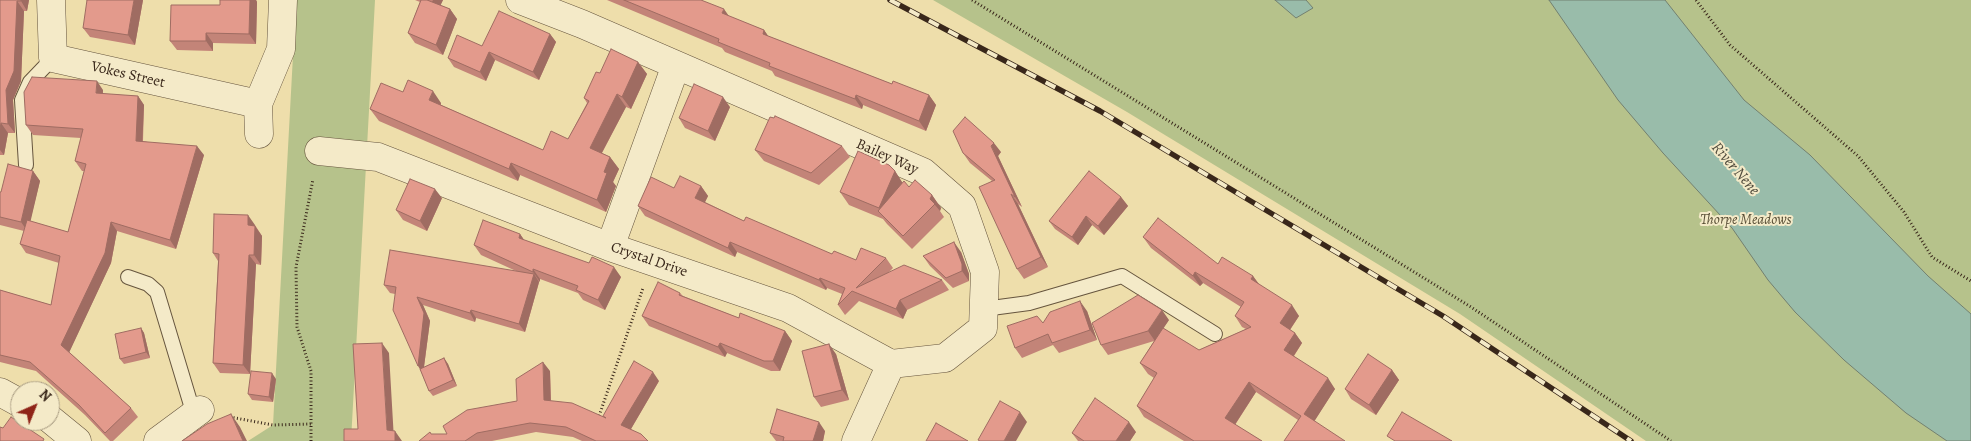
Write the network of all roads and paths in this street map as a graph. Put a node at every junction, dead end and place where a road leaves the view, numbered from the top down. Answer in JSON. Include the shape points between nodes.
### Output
{"nodes":[{"id":1,"x":51,"y":0,"type":"edge"},
{"id":2,"x":283,"y":0,"type":"edge"},
{"id":3,"x":520,"y":0,"type":"edge"},
{"id":4,"x":972,"y":0,"type":"edge"},
{"id":5,"x":1696,"y":0,"type":"edge"},
{"id":6,"x":53,"y":58,"type":"junction"},
{"id":7,"x":676,"y":65,"type":"junction"},
{"id":8,"x":258,"y":104,"type":"junction"},
{"id":9,"x":259,"y":134,"type":"dead end"},
{"id":10,"x":319,"y":151,"type":"joint"},
{"id":11,"x":26,"y":165,"type":"dead end"},
{"id":12,"x":610,"y":247,"type":"junction"},
{"id":13,"x":652,"y":261,"type":"junction"},
{"id":14,"x":128,"y":277,"type":"dead end"},
{"id":15,"x":1971,"y":281,"type":"edge"},
{"id":16,"x":984,"y":309,"type":"junction"},
{"id":17,"x":1215,"y":334,"type":"dead end"},
{"id":18,"x":891,"y":364,"type":"junction"},
{"id":19,"x":197,"y":413,"type":"junction"},
{"id":20,"x":596,"y":423,"type":"edge"},
{"id":21,"x":311,"y":424,"type":"junction"},
{"id":22,"x":60,"y":427,"type":"edge"},
{"id":23,"x":77,"y":441,"type":"edge"},
{"id":24,"x":158,"y":441,"type":"edge"},
{"id":25,"x":311,"y":441,"type":"edge"},
{"id":26,"x":856,"y":441,"type":"edge"},
{"id":27,"x":1671,"y":441,"type":"edge"}],
"edges":[{"from":1,"to":6,"type":"street"},
{"from":2,"to":8,"type":"street","via":[[281,49]]},
{"from":3,"to":7,"type":"street","name":"Bailey Way"},
{"from":4,"to":27,"type":"path","via":[[1471,307]]},
{"from":5,"to":15,"type":"path","via":[[1730,45],[1858,156],[1904,212],[1932,257]]},
{"from":6,"to":8,"type":"street","name":"Vokes Street"},
{"from":6,"to":11,"type":"lane","via":[[30,82],[22,100]]},
{"from":7,"to":12,"type":"street"},
{"from":7,"to":16,"type":"street","name":"Bailey Way","via":[[924,172],[962,206],[985,272]]},
{"from":8,"to":9,"type":"street"},
{"from":10,"to":12,"type":"street","name":"Crystal Drive","via":[[378,157]]},
{"from":10,"to":21,"type":"path","via":[[296,267],[297,327],[311,371]]},
{"from":12,"to":13,"type":"street","name":"Crystal Drive"},
{"from":13,"to":18,"type":"street","name":"Crystal Drive","via":[[788,308]]},
{"from":13,"to":20,"type":"path"},
{"from":14,"to":19,"type":"lane","via":[[148,284],[157,292]]},
{"from":16,"to":17,"type":"lane","via":[[1029,303],[1122,276]]},
{"from":16,"to":18,"type":"street","name":"Bailey Way","via":[[983,328],[945,358]]},
{"from":18,"to":26,"type":"street"},
{"from":19,"to":21,"type":"path","via":[[273,425]]},
{"from":19,"to":24,"type":"street"},
{"from":21,"to":25,"type":"path"},
{"from":22,"to":23,"type":"street"}]}
